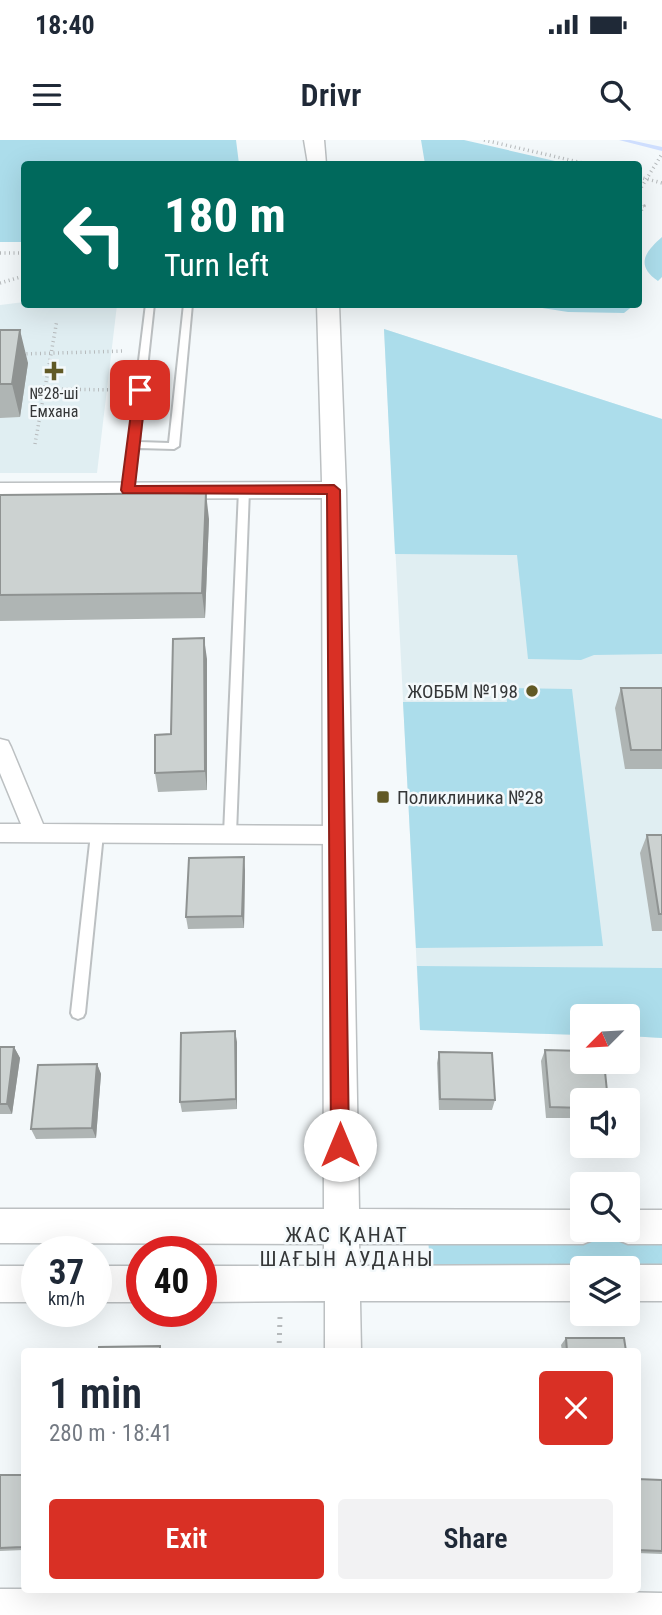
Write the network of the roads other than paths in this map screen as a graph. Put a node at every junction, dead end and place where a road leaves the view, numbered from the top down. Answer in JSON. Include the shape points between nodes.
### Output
{"nodes":[{"id":1,"x":314,"y":140,"type":"edge"},
{"id":2,"x":317,"y":161,"type":"edge"},
{"id":3,"x":149,"y":308,"type":"edge"},
{"id":4,"x":188,"y":308,"type":"edge"},
{"id":5,"x":328,"y":308,"type":"edge"},
{"id":6,"x":133,"y":446,"type":"junction"},
{"id":7,"x":128,"y":490,"type":"junction"},
{"id":8,"x":244,"y":490,"type":"junction"},
{"id":9,"x":334,"y":490,"type":"junction"},
{"id":10,"x":0,"y":491,"type":"edge"},
{"id":11,"x":0,"y":747,"type":"edge"},
{"id":12,"x":0,"y":833,"type":"edge"},
{"id":13,"x":36,"y":834,"type":"junction"},
{"id":14,"x":97,"y":834,"type":"junction"},
{"id":15,"x":230,"y":834,"type":"junction"},
{"id":16,"x":337,"y":835,"type":"junction"},
{"id":17,"x":78,"y":1013,"type":"dead end"},
{"id":18,"x":0,"y":1226,"type":"edge"},
{"id":19,"x":341,"y":1227,"type":"junction"},
{"id":20,"x":570,"y":1227,"type":"edge"},
{"id":21,"x":640,"y":1227,"type":"edge"},
{"id":22,"x":662,"y":1227,"type":"edge"},
{"id":23,"x":342,"y":1283,"type":"junction"},
{"id":24,"x":570,"y":1283,"type":"edge"},
{"id":25,"x":640,"y":1283,"type":"edge"},
{"id":26,"x":662,"y":1283,"type":"edge"},
{"id":27,"x":0,"y":1284,"type":"edge"},
{"id":28,"x":21,"y":1284,"type":"edge"},
{"id":29,"x":217,"y":1284,"type":"edge"},
{"id":30,"x":342,"y":1348,"type":"edge"},
{"id":31,"x":346,"y":1602,"type":"edge"},
{"id":32,"x":0,"y":1604,"type":"edge"},
{"id":33,"x":662,"y":1608,"type":"edge"}],
"edges":[{"from":1,"to":2,"type":"street"},
{"from":3,"to":6,"type":"lane"},
{"from":4,"to":6,"type":"lane","via":[[174,446]]},
{"from":5,"to":9,"type":"street"},
{"from":6,"to":7,"type":"lane"},
{"from":7,"to":8,"type":"street"},
{"from":7,"to":10,"type":"street"},
{"from":8,"to":9,"type":"street"},
{"from":8,"to":15,"type":"lane"},
{"from":9,"to":16,"type":"street"},
{"from":11,"to":13,"type":"street"},
{"from":12,"to":13,"type":"street"},
{"from":13,"to":14,"type":"street"},
{"from":14,"to":15,"type":"street"},
{"from":14,"to":17,"type":"lane"},
{"from":15,"to":16,"type":"street"},
{"from":16,"to":19,"type":"street"},
{"from":18,"to":19,"type":"street"},
{"from":19,"to":20,"type":"street"},
{"from":19,"to":23,"type":"street"},
{"from":21,"to":22,"type":"street"},
{"from":23,"to":24,"type":"street"},
{"from":23,"to":29,"type":"street"},
{"from":23,"to":30,"type":"street"},
{"from":25,"to":26,"type":"street"},
{"from":27,"to":28,"type":"street"},
{"from":31,"to":32,"type":"street"},
{"from":31,"to":33,"type":"street"}]}
